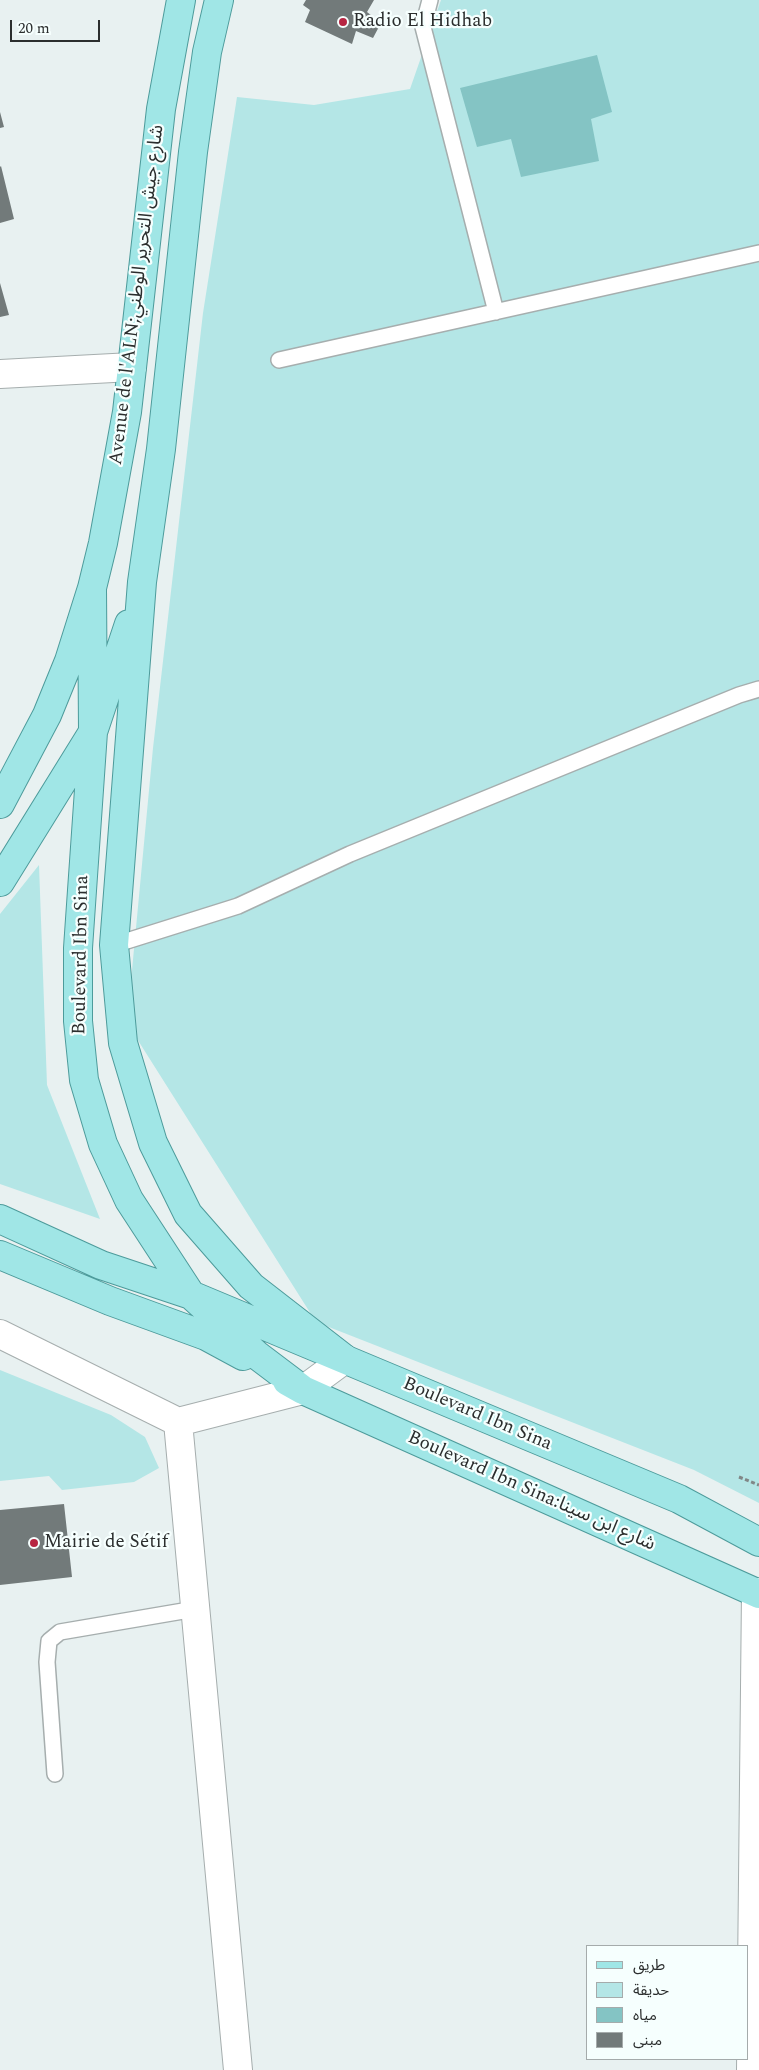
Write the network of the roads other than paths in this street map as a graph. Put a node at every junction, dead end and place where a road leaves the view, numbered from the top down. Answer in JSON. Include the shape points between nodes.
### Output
{"nodes":[{"id":1,"x":181,"y":0,"type":"edge"},
{"id":2,"x":218,"y":0,"type":"edge"},
{"id":3,"x":430,"y":0,"type":"edge"},
{"id":4,"x":759,"y":253,"type":"edge"},
{"id":5,"x":496,"y":312,"type":"junction"},
{"id":6,"x":280,"y":360,"type":"dead end"},
{"id":7,"x":132,"y":367,"type":"junction"},
{"id":8,"x":0,"y":374,"type":"edge"},
{"id":9,"x":142,"y":582,"type":"junction"},
{"id":10,"x":92,"y":588,"type":"junction"},
{"id":11,"x":759,"y":689,"type":"edge"},
{"id":12,"x":93,"y":732,"type":"junction"},
{"id":13,"x":0,"y":804,"type":"edge"},
{"id":14,"x":0,"y":882,"type":"edge"},
{"id":15,"x":114,"y":945,"type":"junction"},
{"id":16,"x":0,"y":1219,"type":"edge"},
{"id":17,"x":0,"y":1255,"type":"edge"},
{"id":18,"x":192,"y":1295,"type":"junction"},
{"id":19,"x":0,"y":1334,"type":"edge"},
{"id":20,"x":345,"y":1359,"type":"junction"},
{"id":21,"x":303,"y":1390,"type":"junction"},
{"id":22,"x":178,"y":1422,"type":"junction"},
{"id":23,"x":759,"y":1542,"type":"edge"},
{"id":24,"x":757,"y":1593,"type":"edge"},
{"id":25,"x":195,"y":1609,"type":"junction"},
{"id":26,"x":55,"y":1774,"type":"dead end"},
{"id":27,"x":238,"y":2070,"type":"edge"},
{"id":28,"x":751,"y":2070,"type":"edge"}],
"edges":[{"from":1,"to":7,"type":"main road","name":"Avenue de l'ALN;شارع جيش التحرير الوطني","via":[[161,109]]},
{"from":2,"to":9,"type":"main road","name":"Avenue de l'ALN;شارع جيش التحرير الوطني","via":[[193,152],[162,440]]},
{"from":3,"to":5,"type":"lane","via":[[423,27]]},
{"from":4,"to":5,"type":"lane"},
{"from":5,"to":6,"type":"lane"},
{"from":7,"to":8,"type":"street"},
{"from":7,"to":10,"type":"main road","name":"Avenue de l'ALN;شارع جيش التحرير الوطني","via":[[122,440]]},
{"from":9,"to":12,"type":"main road"},
{"from":9,"to":15,"type":"main road"},
{"from":10,"to":12,"type":"main road","name":"Boulevard Ibn Sina"},
{"from":10,"to":13,"type":"main road","via":[[69,661],[47,715]]},
{"from":11,"to":15,"type":"lane","via":[[350,854],[238,906]]},
{"from":12,"to":14,"type":"main road"},
{"from":12,"to":18,"type":"main road","name":"Boulevard Ibn Sina","via":[[78,948],[78,1021],[84,1080],[103,1144],[129,1200]]},
{"from":15,"to":20,"type":"main road","via":[[123,1043],[153,1143],[188,1214],[251,1286]]},
{"from":16,"to":18,"type":"main road","name":"Boulevard Ibn Sina","via":[[101,1265]]},
{"from":17,"to":21,"type":"main road","via":[[110,1301],[206,1336]]},
{"from":18,"to":20,"type":"main road","name":"Boulevard Ibn Sina"},
{"from":18,"to":21,"type":"main road","name":"Boulevard Ibn Sina","via":[[258,1356]]},
{"from":19,"to":22,"type":"street"},
{"from":20,"to":21,"type":"street"},
{"from":20,"to":23,"type":"main road","name":"Boulevard Ibn Sina","via":[[679,1499]]},
{"from":21,"to":22,"type":"street"},
{"from":21,"to":24,"type":"main road","name":"Boulevard Ibn Sina:شارع ابن سينا"},
{"from":22,"to":25,"type":"street"},
{"from":24,"to":28,"type":"street"},
{"from":25,"to":26,"type":"lane","via":[[60,1632],[49,1641],[47,1662]]},
{"from":25,"to":27,"type":"street"}]}
